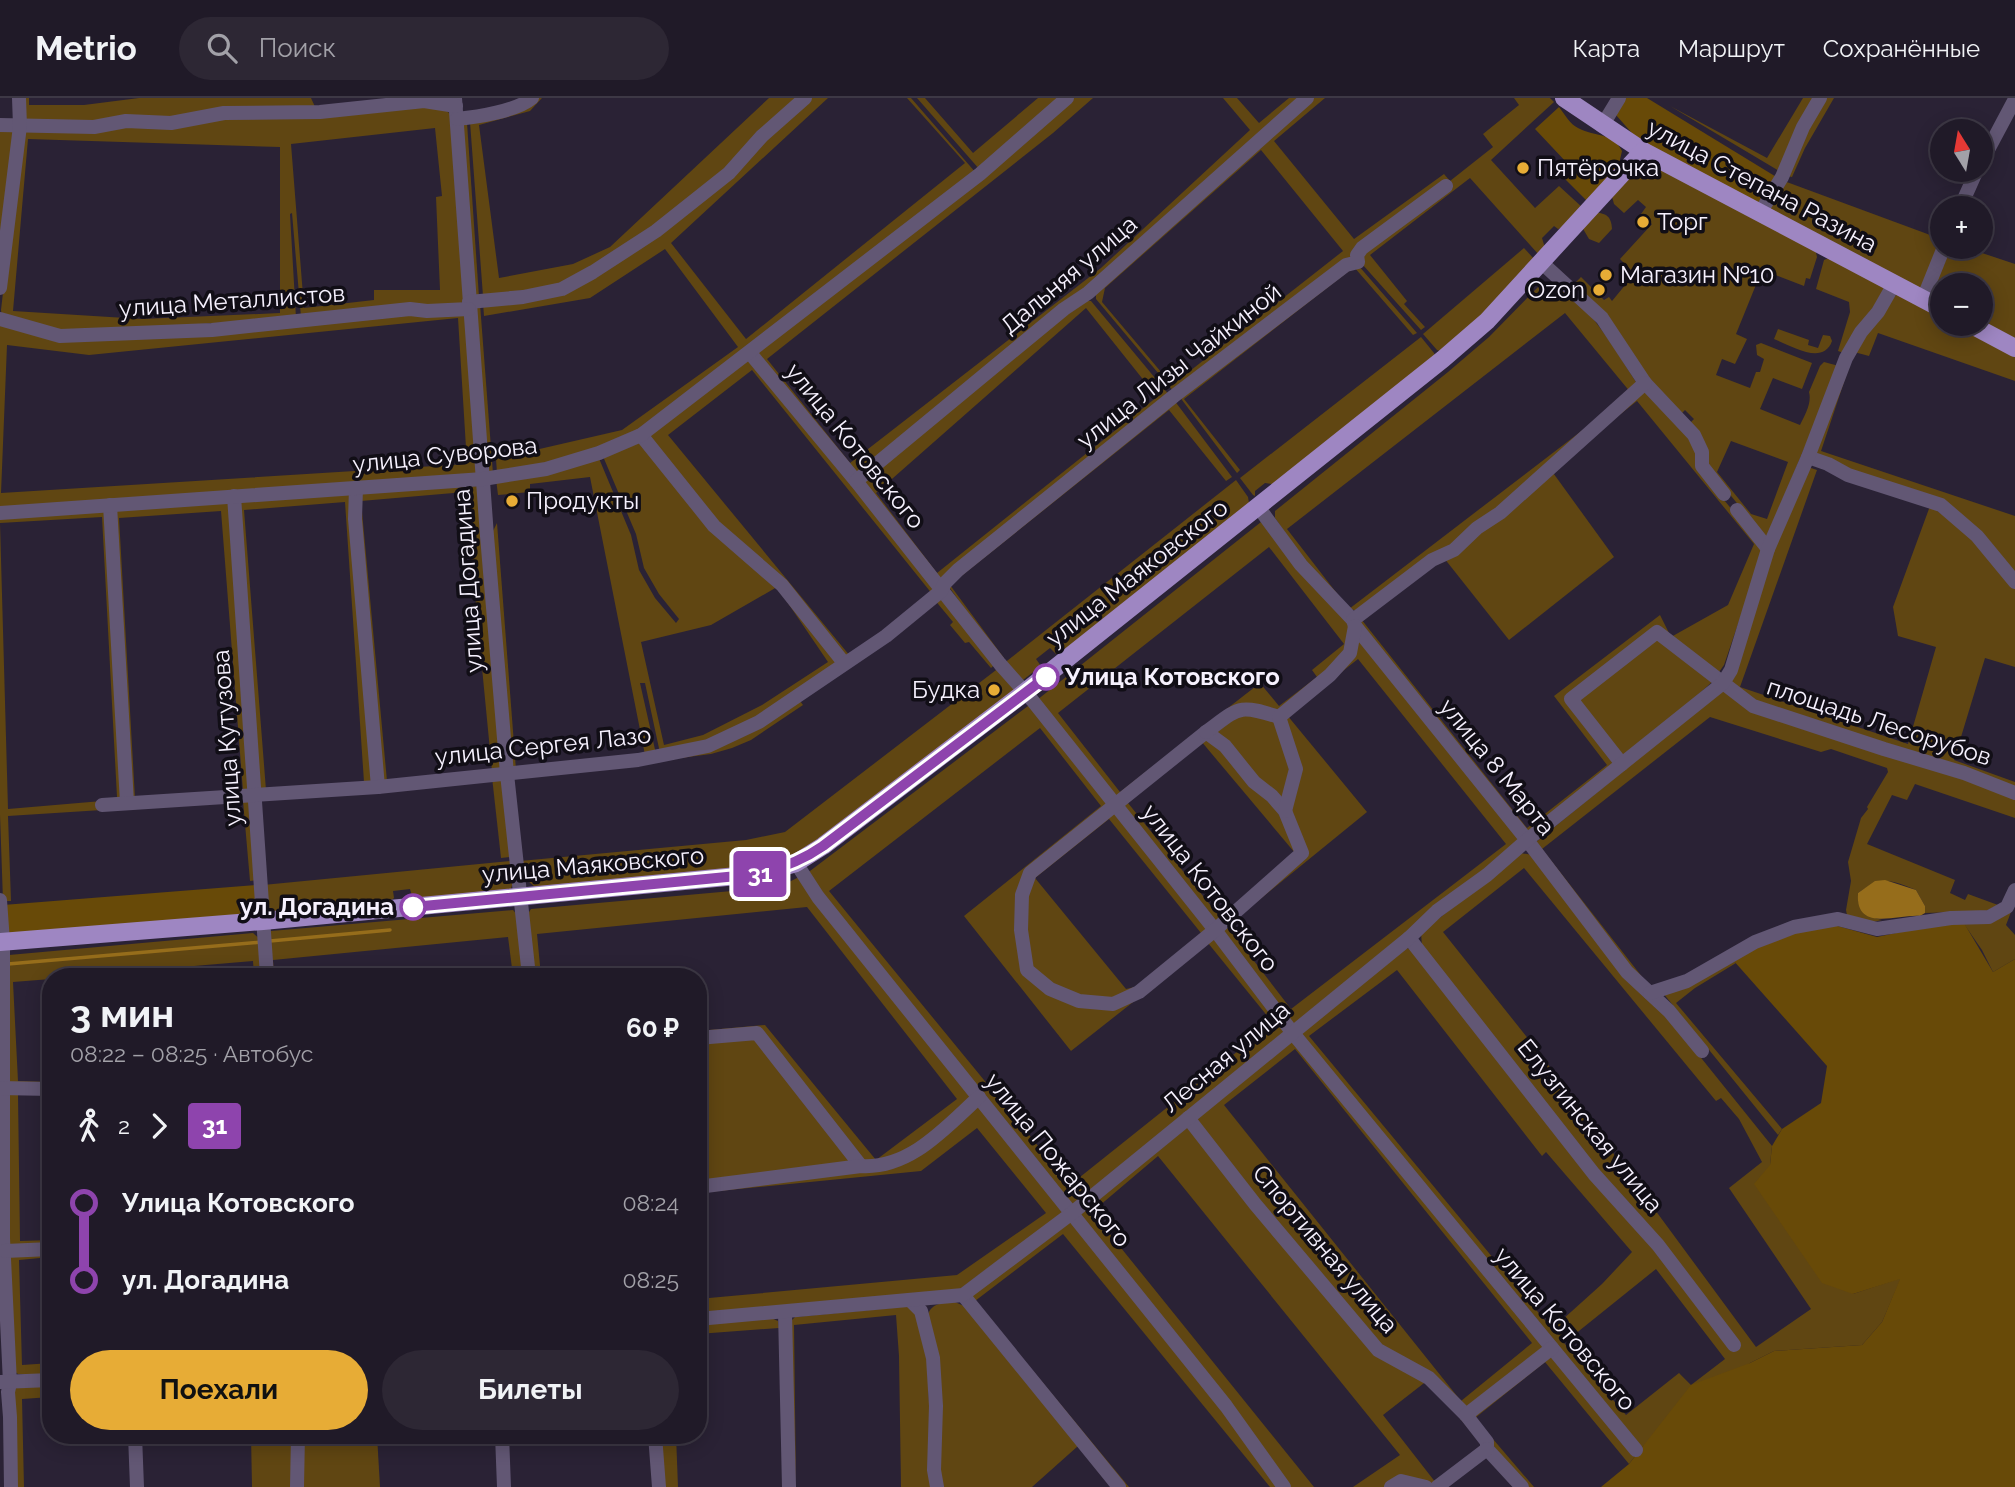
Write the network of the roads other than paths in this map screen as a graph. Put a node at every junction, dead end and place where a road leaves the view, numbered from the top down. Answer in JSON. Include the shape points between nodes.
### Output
{"nodes":[{"id":1,"x":19,"y":98,"type":"edge"},
{"id":2,"x":532,"y":98,"type":"edge"},
{"id":3,"x":805,"y":98,"type":"edge"},
{"id":4,"x":1067,"y":98,"type":"edge"},
{"id":5,"x":1307,"y":98,"type":"edge"},
{"id":6,"x":1564,"y":98,"type":"edge"},
{"id":7,"x":1619,"y":98,"type":"edge"},
{"id":8,"x":1820,"y":98,"type":"edge"},
{"id":9,"x":2015,"y":99,"type":"edge"},
{"id":10,"x":456,"y":108,"type":"edge"},
{"id":11,"x":0,"y":125,"type":"edge"},
{"id":12,"x":20,"y":126,"type":"junction"},
{"id":13,"x":1602,"y":126,"type":"junction"},
{"id":14,"x":1993,"y":140,"type":"edge"},
{"id":15,"x":1643,"y":151,"type":"junction"},
{"id":16,"x":1446,"y":186,"type":"dead end"},
{"id":17,"x":1760,"y":213,"type":"junction"},
{"id":18,"x":1939,"y":259,"type":"edge"},
{"id":19,"x":1541,"y":262,"type":"junction"},
{"id":20,"x":1894,"y":284,"type":"junction"},
{"id":21,"x":0,"y":288,"type":"edge"},
{"id":22,"x":1923,"y":299,"type":"junction"},
{"id":23,"x":1930,"y":303,"type":"edge"},
{"id":24,"x":469,"y":305,"type":"junction"},
{"id":25,"x":0,"y":319,"type":"edge"},
{"id":26,"x":1992,"y":336,"type":"edge"},
{"id":27,"x":2015,"y":348,"type":"edge"},
{"id":28,"x":750,"y":353,"type":"junction"},
{"id":29,"x":1645,"y":383,"type":"junction"},
{"id":30,"x":641,"y":435,"type":"junction"},
{"id":31,"x":1808,"y":457,"type":"junction"},
{"id":32,"x":483,"y":479,"type":"junction"},
{"id":33,"x":856,"y":481,"type":"junction"},
{"id":34,"x":356,"y":488,"type":"junction"},
{"id":35,"x":1724,"y":494,"type":"dead end"},
{"id":36,"x":234,"y":496,"type":"junction"},
{"id":37,"x":110,"y":505,"type":"junction"},
{"id":38,"x":1259,"y":508,"type":"junction"},
{"id":39,"x":1737,"y":510,"type":"dead end"},
{"id":40,"x":0,"y":513,"type":"edge"},
{"id":41,"x":1768,"y":549,"type":"junction"},
{"id":42,"x":2015,"y":582,"type":"edge"},
{"id":43,"x":941,"y":591,"type":"junction"},
{"id":44,"x":1354,"y":623,"type":"junction"},
{"id":45,"x":844,"y":663,"type":"junction"},
{"id":46,"x":1723,"y":683,"type":"junction"},
{"id":47,"x":1025,"y":692,"type":"junction"},
{"id":48,"x":1279,"y":717,"type":"junction"},
{"id":49,"x":1206,"y":732,"type":"junction"},
{"id":50,"x":1622,"y":764,"type":"junction"},
{"id":51,"x":507,"y":774,"type":"junction"},
{"id":52,"x":378,"y":787,"type":"junction"},
{"id":53,"x":2015,"y":793,"type":"edge"},
{"id":54,"x":254,"y":796,"type":"junction"},
{"id":55,"x":127,"y":803,"type":"junction"},
{"id":56,"x":102,"y":805,"type":"dead end"},
{"id":57,"x":1116,"y":806,"type":"junction"},
{"id":58,"x":1285,"y":811,"type":"junction"},
{"id":59,"x":1527,"y":841,"type":"junction"},
{"id":60,"x":796,"y":863,"type":"junction"},
{"id":61,"x":2015,"y":890,"type":"edge"},
{"id":62,"x":520,"y":896,"type":"junction"},
{"id":63,"x":0,"y":900,"type":"edge"},
{"id":64,"x":263,"y":921,"type":"junction"},
{"id":65,"x":1215,"y":930,"type":"junction"},
{"id":66,"x":1409,"y":937,"type":"junction"},
{"id":67,"x":1,"y":942,"type":"edge"},
{"id":68,"x":266,"y":968,"type":"edge"},
{"id":69,"x":528,"y":968,"type":"edge"},
{"id":70,"x":1650,"y":993,"type":"junction"},
{"id":71,"x":1292,"y":1032,"type":"junction"},
{"id":72,"x":707,"y":1037,"type":"edge"},
{"id":73,"x":1702,"y":1051,"type":"dead end"},
{"id":74,"x":2,"y":1088,"type":"edge"},
{"id":75,"x":42,"y":1089,"type":"edge"},
{"id":76,"x":978,"y":1097,"type":"junction"},
{"id":77,"x":1188,"y":1118,"type":"junction"},
{"id":78,"x":861,"y":1166,"type":"junction"},
{"id":79,"x":707,"y":1186,"type":"edge"},
{"id":80,"x":1072,"y":1213,"type":"junction"},
{"id":81,"x":3,"y":1242,"type":"edge"},
{"id":82,"x":42,"y":1248,"type":"edge"},
{"id":83,"x":963,"y":1295,"type":"junction"},
{"id":84,"x":933,"y":1299,"type":"junction"},
{"id":85,"x":910,"y":1300,"type":"junction"},
{"id":86,"x":921,"y":1311,"type":"junction"},
{"id":87,"x":785,"y":1312,"type":"junction"},
{"id":88,"x":707,"y":1318,"type":"edge"},
{"id":89,"x":1734,"y":1345,"type":"dead end"},
{"id":90,"x":1552,"y":1348,"type":"junction"},
{"id":91,"x":42,"y":1380,"type":"edge"},
{"id":92,"x":5,"y":1382,"type":"edge"},
{"id":93,"x":1466,"y":1415,"type":"junction"},
{"id":94,"x":135,"y":1444,"type":"edge"},
{"id":95,"x":298,"y":1444,"type":"edge"},
{"id":96,"x":502,"y":1444,"type":"edge"},
{"id":97,"x":656,"y":1444,"type":"edge"},
{"id":98,"x":1487,"y":1449,"type":"junction"},
{"id":99,"x":1636,"y":1450,"type":"dead end"},
{"id":100,"x":11,"y":1487,"type":"edge"},
{"id":101,"x":136,"y":1487,"type":"edge"},
{"id":102,"x":297,"y":1487,"type":"edge"},
{"id":103,"x":504,"y":1487,"type":"edge"},
{"id":104,"x":659,"y":1487,"type":"edge"},
{"id":105,"x":789,"y":1487,"type":"edge"},
{"id":106,"x":937,"y":1487,"type":"edge"},
{"id":107,"x":1119,"y":1487,"type":"edge"},
{"id":108,"x":1284,"y":1487,"type":"edge"},
{"id":109,"x":1391,"y":1487,"type":"edge"},
{"id":110,"x":1426,"y":1487,"type":"edge"},
{"id":111,"x":1437,"y":1487,"type":"edge"},
{"id":112,"x":1522,"y":1487,"type":"edge"}],
"edges":[{"from":1,"to":12,"type":"street"},
{"from":2,"to":10,"type":"street","via":[[503,110]]},
{"from":3,"to":24,"type":"street","name":"улица Металлистов","via":[[729,173],[656,231],[593,272],[562,289]]},
{"from":4,"to":28,"type":"street","name":"улица Суворова","via":[[980,174]]},
{"from":5,"to":33,"type":"street","name":"Дальняя улица","via":[[1088,293]]},
{"from":6,"to":13,"type":"main road","name":"улица Степана Разина"},
{"from":7,"to":13,"type":"street"},
{"from":8,"to":17,"type":"street"},
{"from":9,"to":14,"type":"street"},
{"from":10,"to":12,"type":"street","via":[[424,101],[320,112],[225,113],[171,123]]},
{"from":10,"to":24,"type":"street","name":"улица Догадина"},
{"from":11,"to":12,"type":"street"},
{"from":12,"to":21,"type":"street"},
{"from":13,"to":15,"type":"main road","name":"улица Степана Разина"},
{"from":15,"to":17,"type":"main road","name":"улица Степана Разина"},
{"from":15,"to":19,"type":"main road","name":"улица Маяковского"},
{"from":16,"to":43,"type":"street","name":"улица Лизы Чайкиной","via":[[1362,248],[1358,262],[1346,265],[1142,422],[958,570]]},
{"from":17,"to":20,"type":"main road","name":"улица Степана Разина"},
{"from":18,"to":22,"type":"street"},
{"from":19,"to":29,"type":"street","via":[[1602,318]]},
{"from":19,"to":38,"type":"main road","name":"улица Маяковского","via":[[1487,321]]},
{"from":20,"to":22,"type":"main road","name":"улица Степана Разина"},
{"from":20,"to":31,"type":"street","via":[[1846,358]]},
{"from":22,"to":23,"type":"main road","name":"улица Степана Разина"},
{"from":24,"to":25,"type":"street","name":"улица Металлистов","via":[[212,330],[60,336]]},
{"from":24,"to":32,"type":"street","name":"улица Догадина"},
{"from":26,"to":27,"type":"main road"},
{"from":28,"to":30,"type":"street","name":"улица Суворова"},
{"from":28,"to":33,"type":"street","name":"улица Котовского"},
{"from":29,"to":35,"type":"street","via":[[1694,435],[1702,466]]},
{"from":29,"to":44,"type":"street","via":[[1500,513]]},
{"from":30,"to":32,"type":"street","name":"улица Суворова","via":[[546,469]]},
{"from":30,"to":45,"type":"street","via":[[714,527],[782,585]]},
{"from":31,"to":41,"type":"street"},
{"from":31,"to":42,"type":"street","via":[[1941,505],[1977,536]]},
{"from":32,"to":34,"type":"street","name":"улица Суворова"},
{"from":32,"to":51,"type":"street","name":"улица Догадина"},
{"from":33,"to":43,"type":"street","name":"улица Котовского"},
{"from":34,"to":36,"type":"street","name":"улица Суворова"},
{"from":34,"to":52,"type":"street"},
{"from":36,"to":37,"type":"street","name":"улица Суворова"},
{"from":36,"to":54,"type":"street","name":"улица Кутузова"},
{"from":37,"to":40,"type":"street","name":"улица Суворова"},
{"from":37,"to":55,"type":"street"},
{"from":38,"to":44,"type":"street","name":"улица 8 Марта","via":[[1301,565]]},
{"from":38,"to":47,"type":"main road","name":"улица Маяковского"},
{"from":39,"to":41,"type":"street"},
{"from":41,"to":46,"type":"street"},
{"from":43,"to":45,"type":"street","name":"улица Сергея Лазо"},
{"from":43,"to":47,"type":"street","name":"улица Котовского"},
{"from":44,"to":48,"type":"street","via":[[1350,653]]},
{"from":44,"to":59,"type":"street","name":"улица 8 Марта"},
{"from":45,"to":51,"type":"street","name":"улица Сергея Лазо","via":[[759,722],[708,746],[638,760]]},
{"from":46,"to":50,"type":"street","name":"Лесная улица"},
{"from":46,"to":50,"type":"street","name":"площадь Лесорубов","via":[[1657,632],[1571,699]]},
{"from":46,"to":53,"type":"street","name":"площадь Лесорубов","via":[[1753,706],[1965,772]]},
{"from":47,"to":57,"type":"street","name":"улица Котовского"},
{"from":47,"to":60,"type":"main road","name":"улица Маяковского"},
{"from":48,"to":49,"type":"street","via":[[1251,708],[1235,710]]},
{"from":48,"to":58,"type":"street","via":[[1296,769]]},
{"from":49,"to":57,"type":"street"},
{"from":49,"to":58,"type":"street","via":[[1225,746]]},
{"from":50,"to":59,"type":"street","name":"Лесная улица"},
{"from":51,"to":52,"type":"street","name":"улица Сергея Лазо"},
{"from":51,"to":62,"type":"street","name":"улица Догадина"},
{"from":52,"to":54,"type":"street","name":"улица Сергея Лазо"},
{"from":54,"to":55,"type":"street","name":"улица Сергея Лазо"},
{"from":54,"to":64,"type":"street","name":"улица Кутузова"},
{"from":55,"to":56,"type":"street","name":"улица Сергея Лазо"},
{"from":57,"to":65,"type":"street","name":"улица Котовского"},
{"from":57,"to":65,"type":"street","via":[[1030,873],[1022,895],[1027,970],[1050,989],[1079,1001],[1113,1004],[1139,992]]},
{"from":58,"to":65,"type":"street","via":[[1302,853]]},
{"from":59,"to":66,"type":"street","name":"Лесная улица"},
{"from":59,"to":70,"type":"street","name":"улица 8 Марта","via":[[1627,972]]},
{"from":60,"to":62,"type":"main road","name":"улица Маяковского","via":[[758,874]]},
{"from":60,"to":76,"type":"street","name":"улица Пожарского","via":[[818,897]]},
{"from":61,"to":70,"type":"street","via":[[2007,907],[1989,917],[1877,929],[1838,919],[1794,927],[1755,942],[1687,981]]},
{"from":62,"to":64,"type":"main road","name":"улица Маяковского"},
{"from":62,"to":69,"type":"street","name":"улица Догадина"},
{"from":63,"to":67,"type":"street"},
{"from":64,"to":67,"type":"main road","name":"улица Маяковского"},
{"from":64,"to":68,"type":"street","name":"улица Кутузова"},
{"from":65,"to":71,"type":"street","name":"улица Котовского"},
{"from":66,"to":71,"type":"street","name":"Лесная улица"},
{"from":66,"to":89,"type":"street","name":"Елузгинская улица"},
{"from":67,"to":74,"type":"street"},
{"from":70,"to":73,"type":"street","name":"улица 8 Марта"},
{"from":71,"to":77,"type":"street","name":"Лесная улица"},
{"from":71,"to":90,"type":"street","name":"улица Котовского"},
{"from":72,"to":78,"type":"street","via":[[757,1034]]},
{"from":74,"to":75,"type":"street"},
{"from":74,"to":81,"type":"street"},
{"from":76,"to":78,"type":"street","via":[[940,1134],[900,1161]]},
{"from":76,"to":80,"type":"street","name":"улица Пожарского"},
{"from":77,"to":80,"type":"street","name":"Лесная улица"},
{"from":77,"to":93,"type":"street","name":"Спортивная улица","via":[[1378,1350],[1429,1378]]},
{"from":78,"to":79,"type":"street"},
{"from":80,"to":83,"type":"street","name":"Лесная улица"},
{"from":80,"to":108,"type":"street","name":"улица Пожарского","via":[[1226,1406]]},
{"from":81,"to":82,"type":"street"},
{"from":81,"to":92,"type":"street"},
{"from":83,"to":84,"type":"street","name":"Лесная улица"},
{"from":83,"to":107,"type":"street"},
{"from":84,"to":85,"type":"street","name":"Лесная улица"},
{"from":84,"to":86,"type":"street"},
{"from":85,"to":86,"type":"street"},
{"from":85,"to":87,"type":"street","name":"Лесная улица"},
{"from":86,"to":106,"type":"street","via":[[933,1358]]},
{"from":87,"to":88,"type":"street","name":"Лесная улица"},
{"from":87,"to":105,"type":"street"},
{"from":90,"to":93,"type":"street"},
{"from":90,"to":99,"type":"street","name":"улица Котовского"},
{"from":91,"to":92,"type":"street"},
{"from":92,"to":100,"type":"street"},
{"from":93,"to":98,"type":"street","name":"Спортивная улица","via":[[1487,1442]]},
{"from":94,"to":101,"type":"street"},
{"from":95,"to":102,"type":"street"},
{"from":96,"to":103,"type":"street"},
{"from":97,"to":104,"type":"street"},
{"from":98,"to":111,"type":"street"},
{"from":98,"to":112,"type":"street","name":"Спортивная улица"},
{"from":109,"to":110,"type":"street","via":[[1401,1481]]}]}
